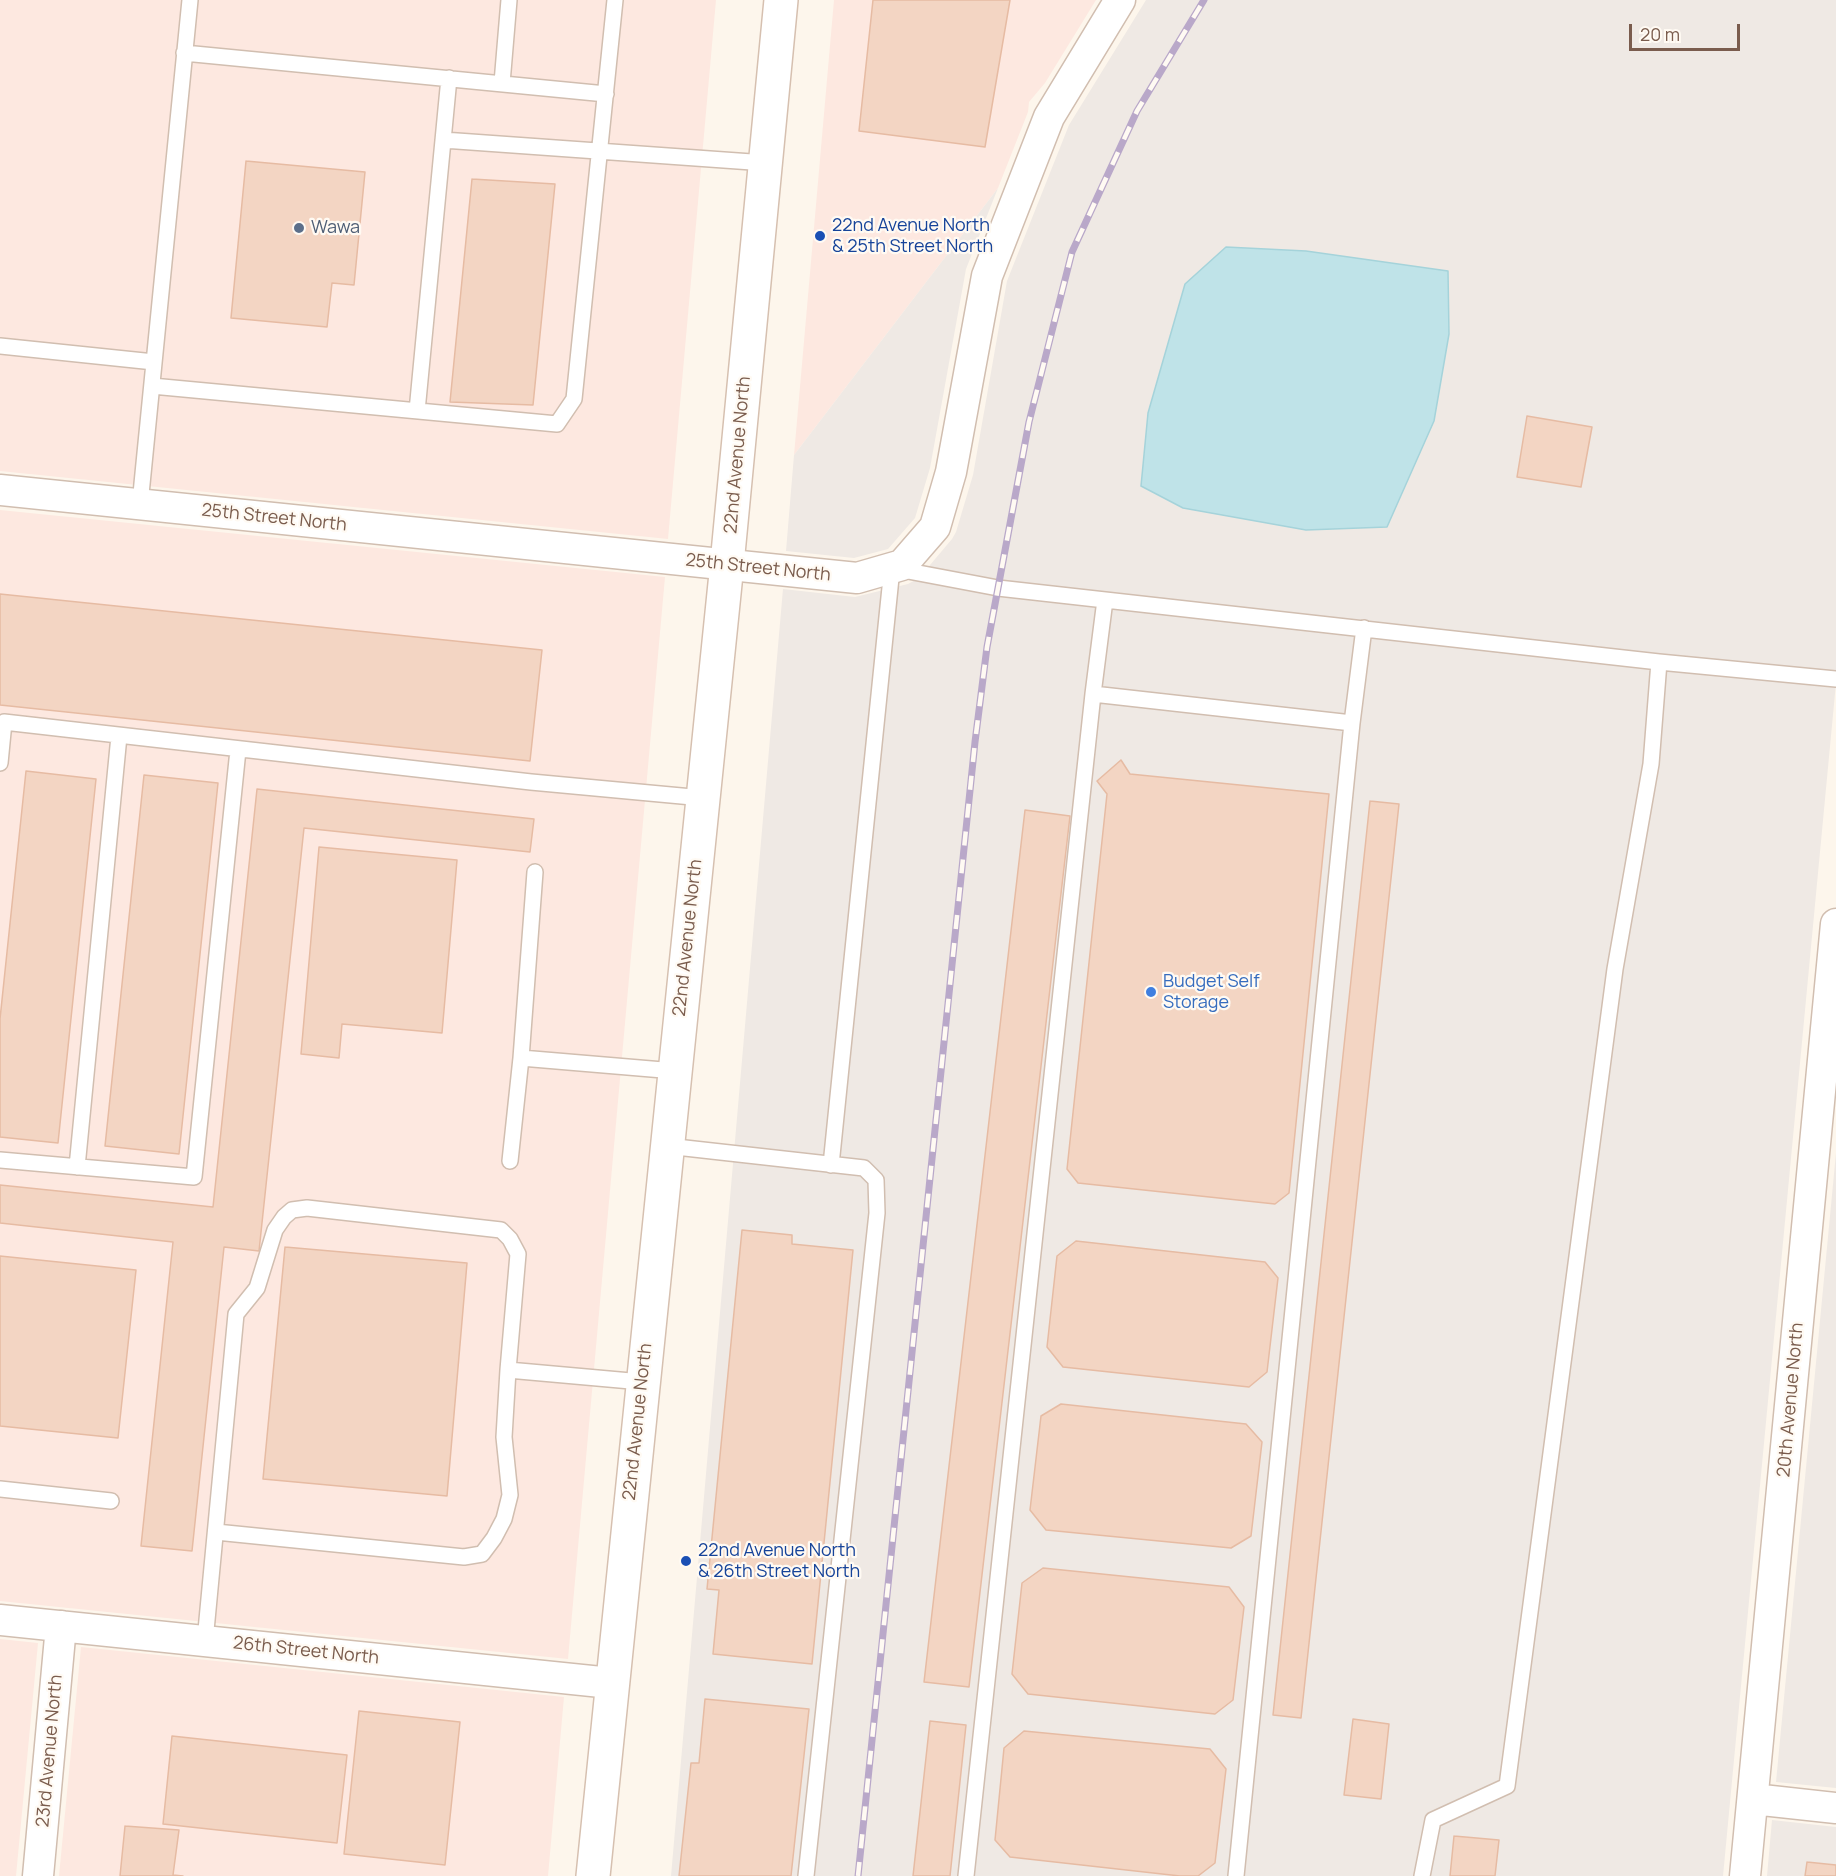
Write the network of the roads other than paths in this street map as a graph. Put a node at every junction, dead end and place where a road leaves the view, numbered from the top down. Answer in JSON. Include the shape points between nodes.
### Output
{"nodes":[{"id":1,"x":190,"y":0,"type":"edge"},
{"id":2,"x":509,"y":0,"type":"edge"},
{"id":3,"x":615,"y":0,"type":"edge"},
{"id":4,"x":781,"y":0,"type":"edge"},
{"id":5,"x":1120,"y":0,"type":"edge"},
{"id":6,"x":184,"y":53,"type":"junction"},
{"id":7,"x":449,"y":78,"type":"junction"},
{"id":8,"x":502,"y":83,"type":"junction"},
{"id":9,"x":606,"y":94,"type":"junction"},
{"id":10,"x":443,"y":140,"type":"junction"},
{"id":11,"x":601,"y":151,"type":"junction"},
{"id":12,"x":766,"y":163,"type":"junction"},
{"id":13,"x":0,"y":346,"type":"edge"},
{"id":14,"x":154,"y":362,"type":"junction"},
{"id":15,"x":152,"y":386,"type":"junction"},
{"id":16,"x":417,"y":411,"type":"junction"},
{"id":17,"x":0,"y":490,"type":"edge"},
{"id":18,"x":140,"y":504,"type":"junction"},
{"id":19,"x":728,"y":564,"type":"junction"},
{"id":20,"x":892,"y":568,"type":"junction"},
{"id":21,"x":1105,"y":600,"type":"junction"},
{"id":22,"x":1364,"y":628,"type":"junction"},
{"id":23,"x":1659,"y":662,"type":"junction"},
{"id":24,"x":1836,"y":679,"type":"edge"},
{"id":25,"x":1094,"y":694,"type":"junction"},
{"id":26,"x":1352,"y":723,"type":"junction"},
{"id":27,"x":119,"y":736,"type":"junction"},
{"id":28,"x":238,"y":750,"type":"junction"},
{"id":29,"x":0,"y":763,"type":"edge"},
{"id":30,"x":703,"y":798,"type":"junction"},
{"id":31,"x":535,"y":872,"type":"dead end"},
{"id":32,"x":1836,"y":924,"type":"edge"},
{"id":33,"x":520,"y":1058,"type":"junction"},
{"id":34,"x":675,"y":1071,"type":"junction"},
{"id":35,"x":667,"y":1146,"type":"junction"},
{"id":36,"x":0,"y":1160,"type":"edge"},
{"id":37,"x":510,"y":1161,"type":"dead end"},
{"id":38,"x":831,"y":1165,"type":"junction"},
{"id":39,"x":77,"y":1167,"type":"junction"},
{"id":40,"x":508,"y":1370,"type":"junction"},
{"id":41,"x":642,"y":1382,"type":"junction"},
{"id":42,"x":0,"y":1489,"type":"edge"},
{"id":43,"x":111,"y":1501,"type":"dead end"},
{"id":44,"x":216,"y":1532,"type":"junction"},
{"id":45,"x":0,"y":1620,"type":"edge"},
{"id":46,"x":61,"y":1626,"type":"junction"},
{"id":47,"x":205,"y":1641,"type":"junction"},
{"id":48,"x":611,"y":1683,"type":"junction"},
{"id":49,"x":1753,"y":1799,"type":"junction"},
{"id":50,"x":1836,"y":1808,"type":"edge"},
{"id":51,"x":38,"y":1876,"type":"edge"},
{"id":52,"x":592,"y":1876,"type":"edge"},
{"id":53,"x":806,"y":1876,"type":"edge"},
{"id":54,"x":966,"y":1876,"type":"edge"},
{"id":55,"x":1236,"y":1876,"type":"edge"},
{"id":56,"x":1422,"y":1876,"type":"edge"},
{"id":57,"x":1745,"y":1876,"type":"edge"}],
"edges":[{"from":1,"to":6,"type":"lane"},
{"from":2,"to":8,"type":"lane"},
{"from":3,"to":9,"type":"lane"},
{"from":4,"to":12,"type":"main road","name":"22nd Avenue North"},
{"from":5,"to":20,"type":"street","name":"25th Street North","via":[[1049,117],[987,276],[951,472],[935,527],[902,566]]},
{"from":6,"to":7,"type":"lane"},
{"from":6,"to":14,"type":"lane"},
{"from":7,"to":8,"type":"lane"},
{"from":7,"to":10,"type":"lane"},
{"from":8,"to":9,"type":"lane"},
{"from":9,"to":11,"type":"lane"},
{"from":10,"to":11,"type":"lane"},
{"from":10,"to":16,"type":"lane"},
{"from":11,"to":12,"type":"lane"},
{"from":11,"to":16,"type":"lane","via":[[574,399],[557,424]]},
{"from":12,"to":19,"type":"main road","name":"22nd Avenue North"},
{"from":13,"to":14,"type":"lane"},
{"from":14,"to":15,"type":"lane"},
{"from":15,"to":16,"type":"lane"},
{"from":15,"to":18,"type":"lane"},
{"from":17,"to":18,"type":"street","name":"25th Street North"},
{"from":18,"to":19,"type":"street","name":"25th Street North"},
{"from":19,"to":20,"type":"street","name":"25th Street North","via":[[857,578]]},
{"from":19,"to":30,"type":"main road","name":"22nd Avenue North"},
{"from":20,"to":21,"type":"lane","via":[[998,588]]},
{"from":20,"to":38,"type":"lane"},
{"from":21,"to":22,"type":"lane"},
{"from":21,"to":25,"type":"lane"},
{"from":22,"to":23,"type":"lane"},
{"from":22,"to":26,"type":"lane"},
{"from":23,"to":24,"type":"lane"},
{"from":23,"to":56,"type":"lane","via":[[1651,764],[1615,969],[1506,1786],[1433,1820]]},
{"from":25,"to":26,"type":"lane"},
{"from":25,"to":54,"type":"lane"},
{"from":26,"to":55,"type":"lane"},
{"from":27,"to":28,"type":"lane"},
{"from":27,"to":29,"type":"lane","via":[[4,722]]},
{"from":27,"to":39,"type":"lane"},
{"from":28,"to":30,"type":"lane"},
{"from":28,"to":39,"type":"lane","via":[[194,1178]]},
{"from":30,"to":34,"type":"main road","name":"22nd Avenue North"},
{"from":31,"to":33,"type":"lane"},
{"from":32,"to":49,"type":"street","name":"20th Avenue North"},
{"from":33,"to":34,"type":"lane"},
{"from":33,"to":37,"type":"lane"},
{"from":34,"to":35,"type":"main road","name":"22nd Avenue North"},
{"from":35,"to":38,"type":"lane"},
{"from":35,"to":41,"type":"main road","name":"22nd Avenue North"},
{"from":36,"to":39,"type":"lane"},
{"from":38,"to":53,"type":"lane","via":[[864,1168],[876,1180],[877,1213]]},
{"from":40,"to":41,"type":"lane"},
{"from":40,"to":44,"type":"lane","via":[[504,1437],[510,1495],[504,1519],[482,1554],[464,1557]]},
{"from":40,"to":44,"type":"lane","via":[[518,1254],[501,1230],[307,1208],[292,1210],[275,1230],[257,1288],[236,1314]]},
{"from":41,"to":48,"type":"main road","name":"22nd Avenue North"},
{"from":42,"to":43,"type":"lane"},
{"from":44,"to":47,"type":"lane"},
{"from":45,"to":46,"type":"street","name":"26th Street North"},
{"from":46,"to":47,"type":"street","name":"26th Street North"},
{"from":46,"to":51,"type":"street","name":"23rd Avenue North"},
{"from":47,"to":48,"type":"street","name":"26th Street North"},
{"from":48,"to":52,"type":"main road","name":"22nd Avenue North"},
{"from":49,"to":50,"type":"street"},
{"from":49,"to":57,"type":"street","name":"20th Avenue North"}]}
